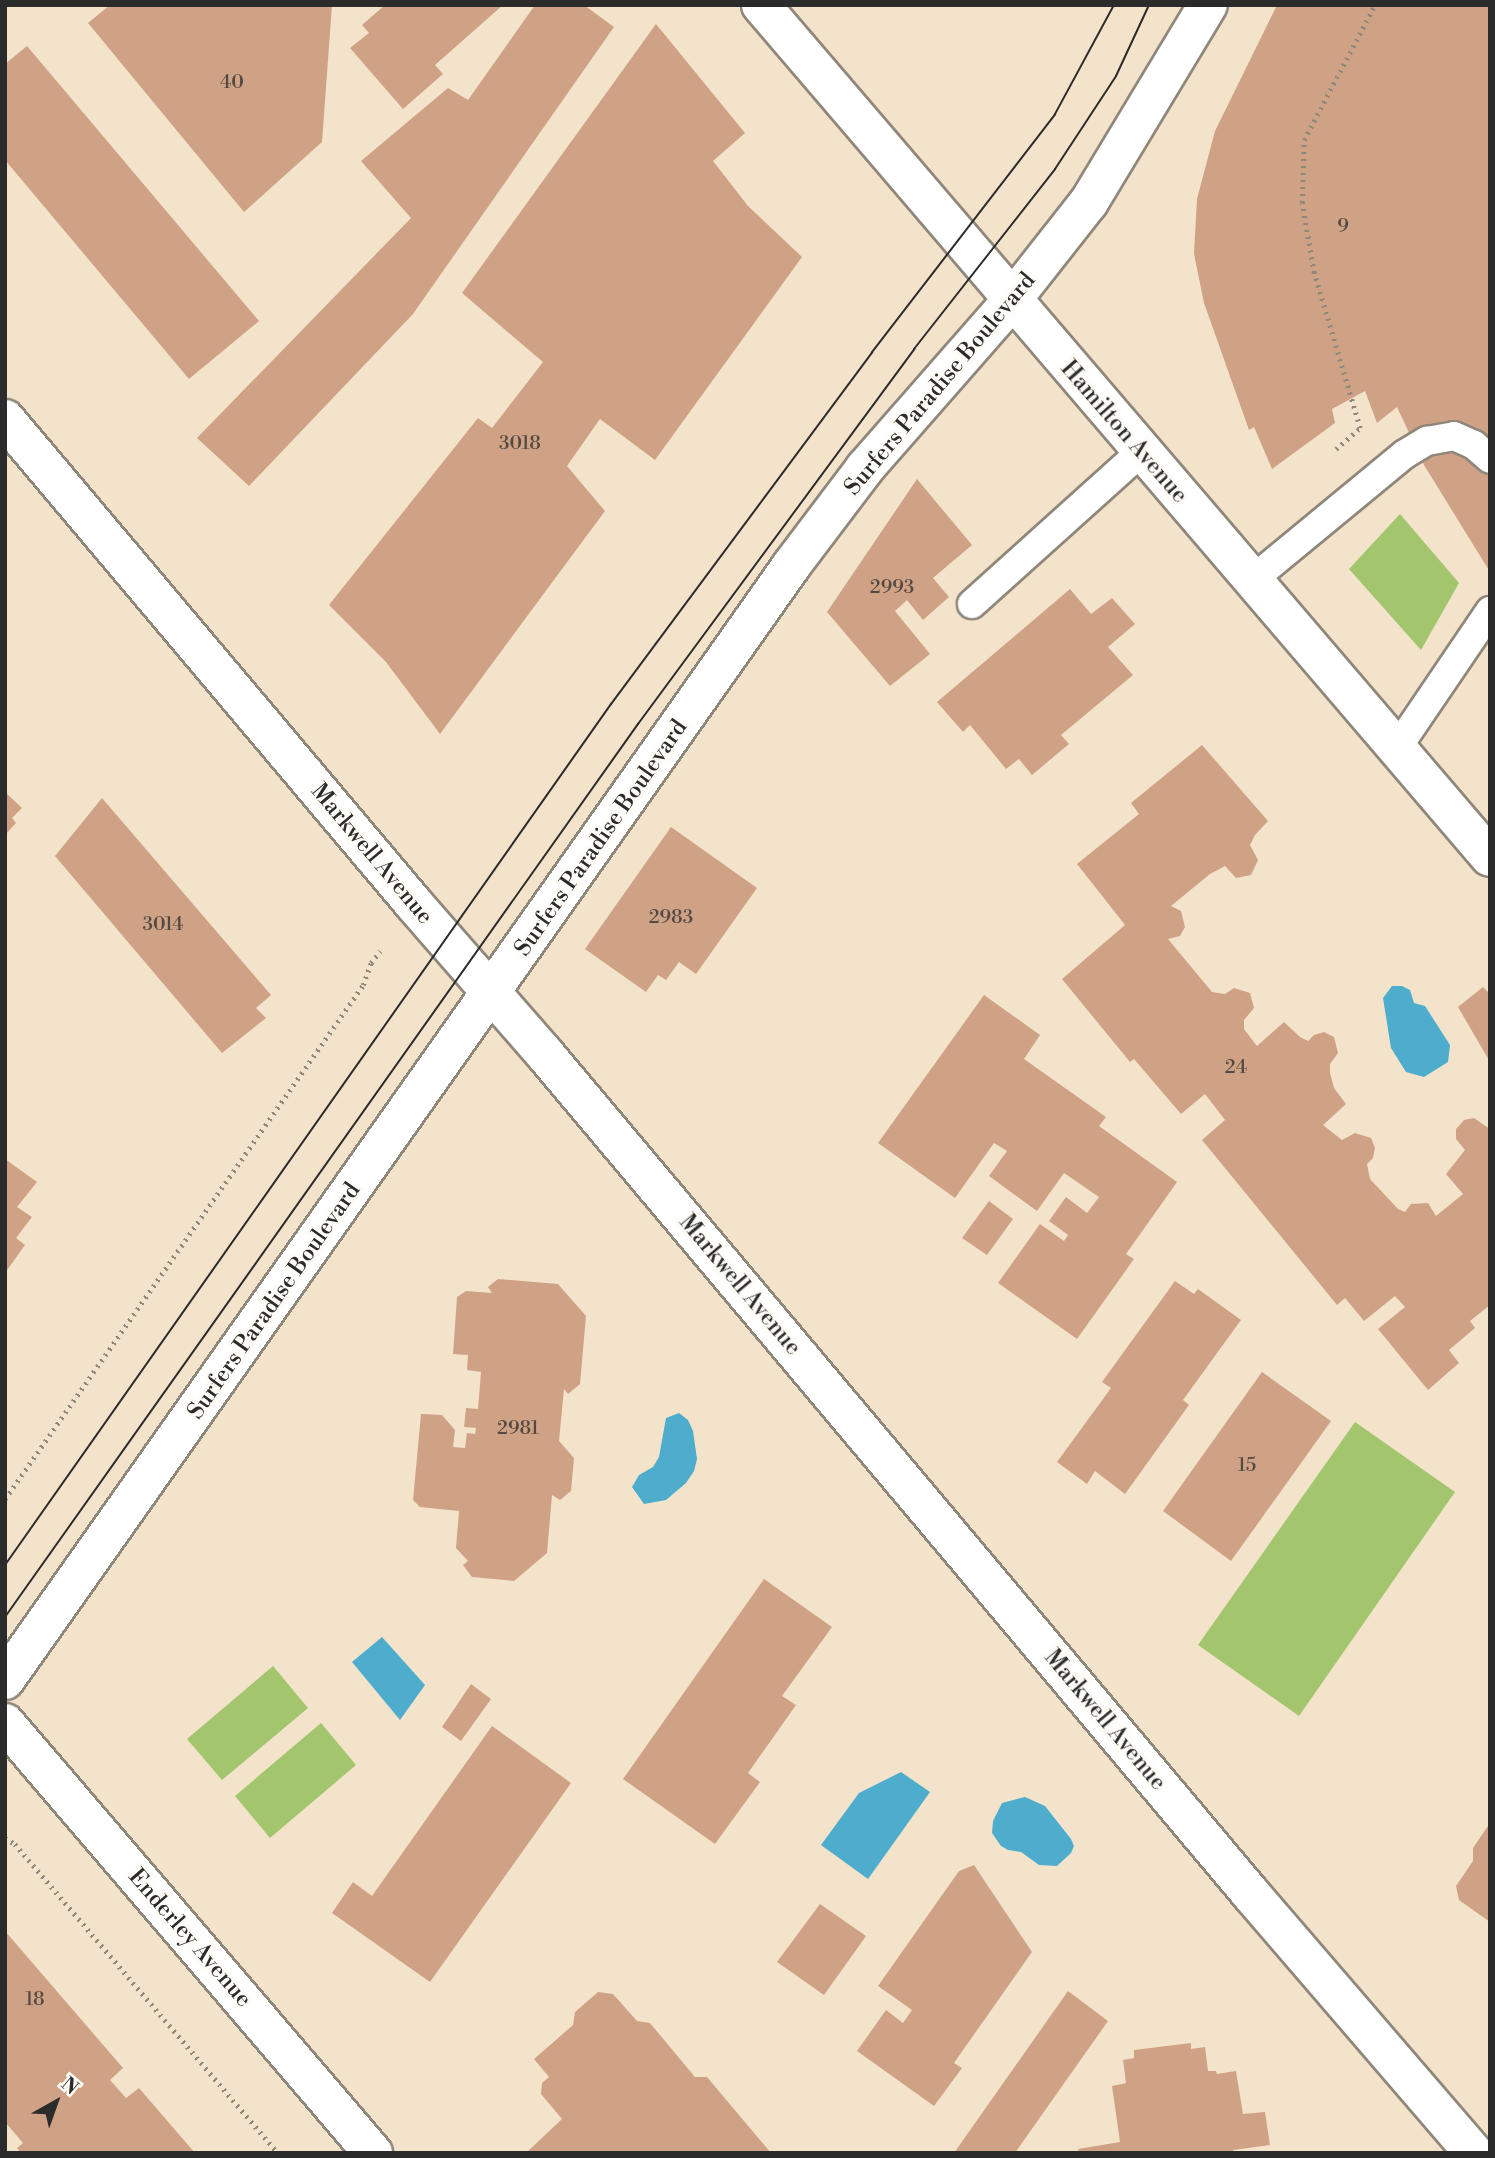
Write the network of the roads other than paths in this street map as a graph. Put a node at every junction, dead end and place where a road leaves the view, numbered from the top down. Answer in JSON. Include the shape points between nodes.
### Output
{"nodes":[{"id":1,"x":761,"y":5,"type":"edge"},
{"id":2,"x":1208,"y":5,"type":"edge"},
{"id":3,"x":1012,"y":301,"type":"junction"},
{"id":4,"x":5,"y":419,"type":"edge"},
{"id":5,"x":1140,"y":452,"type":"junction"},
{"id":6,"x":1490,"y":459,"type":"edge"},
{"id":7,"x":1252,"y":580,"type":"junction"},
{"id":8,"x":972,"y":604,"type":"dead end"},
{"id":9,"x":1490,"y":611,"type":"edge"},
{"id":10,"x":1397,"y":748,"type":"junction"},
{"id":11,"x":1490,"y":857,"type":"edge"},
{"id":12,"x":492,"y":993,"type":"junction"},
{"id":13,"x":5,"y":1680,"type":"edge"},
{"id":14,"x":5,"y":1723,"type":"edge"},
{"id":15,"x":373,"y":2153,"type":"edge"},
{"id":16,"x":1474,"y":2153,"type":"edge"}],
"edges":[{"from":1,"to":3,"type":"street","name":"Hamilton Avenue"},
{"from":2,"to":3,"type":"street","name":"Surfers Paradise Boulevard","via":[[1089,202]]},
{"from":3,"to":5,"type":"street","name":"Hamilton Avenue"},
{"from":3,"to":12,"type":"street","name":"Surfers Paradise Boulevard","via":[[865,468],[791,566]]},
{"from":4,"to":12,"type":"street","name":"Markwell Avenue"},
{"from":5,"to":7,"type":"street","name":"Hamilton Avenue"},
{"from":5,"to":8,"type":"lane"},
{"from":6,"to":7,"type":"lane","via":[[1454,436],[1427,441],[1405,454]]},
{"from":7,"to":10,"type":"street","name":"Hamilton Avenue"},
{"from":9,"to":10,"type":"lane"},
{"from":10,"to":11,"type":"street","name":"Hamilton Avenue"},
{"from":12,"to":13,"type":"street","name":"Surfers Paradise Boulevard"},
{"from":12,"to":16,"type":"street","name":"Markwell Avenue"},
{"from":14,"to":15,"type":"street","name":"Enderley Avenue"}]}
